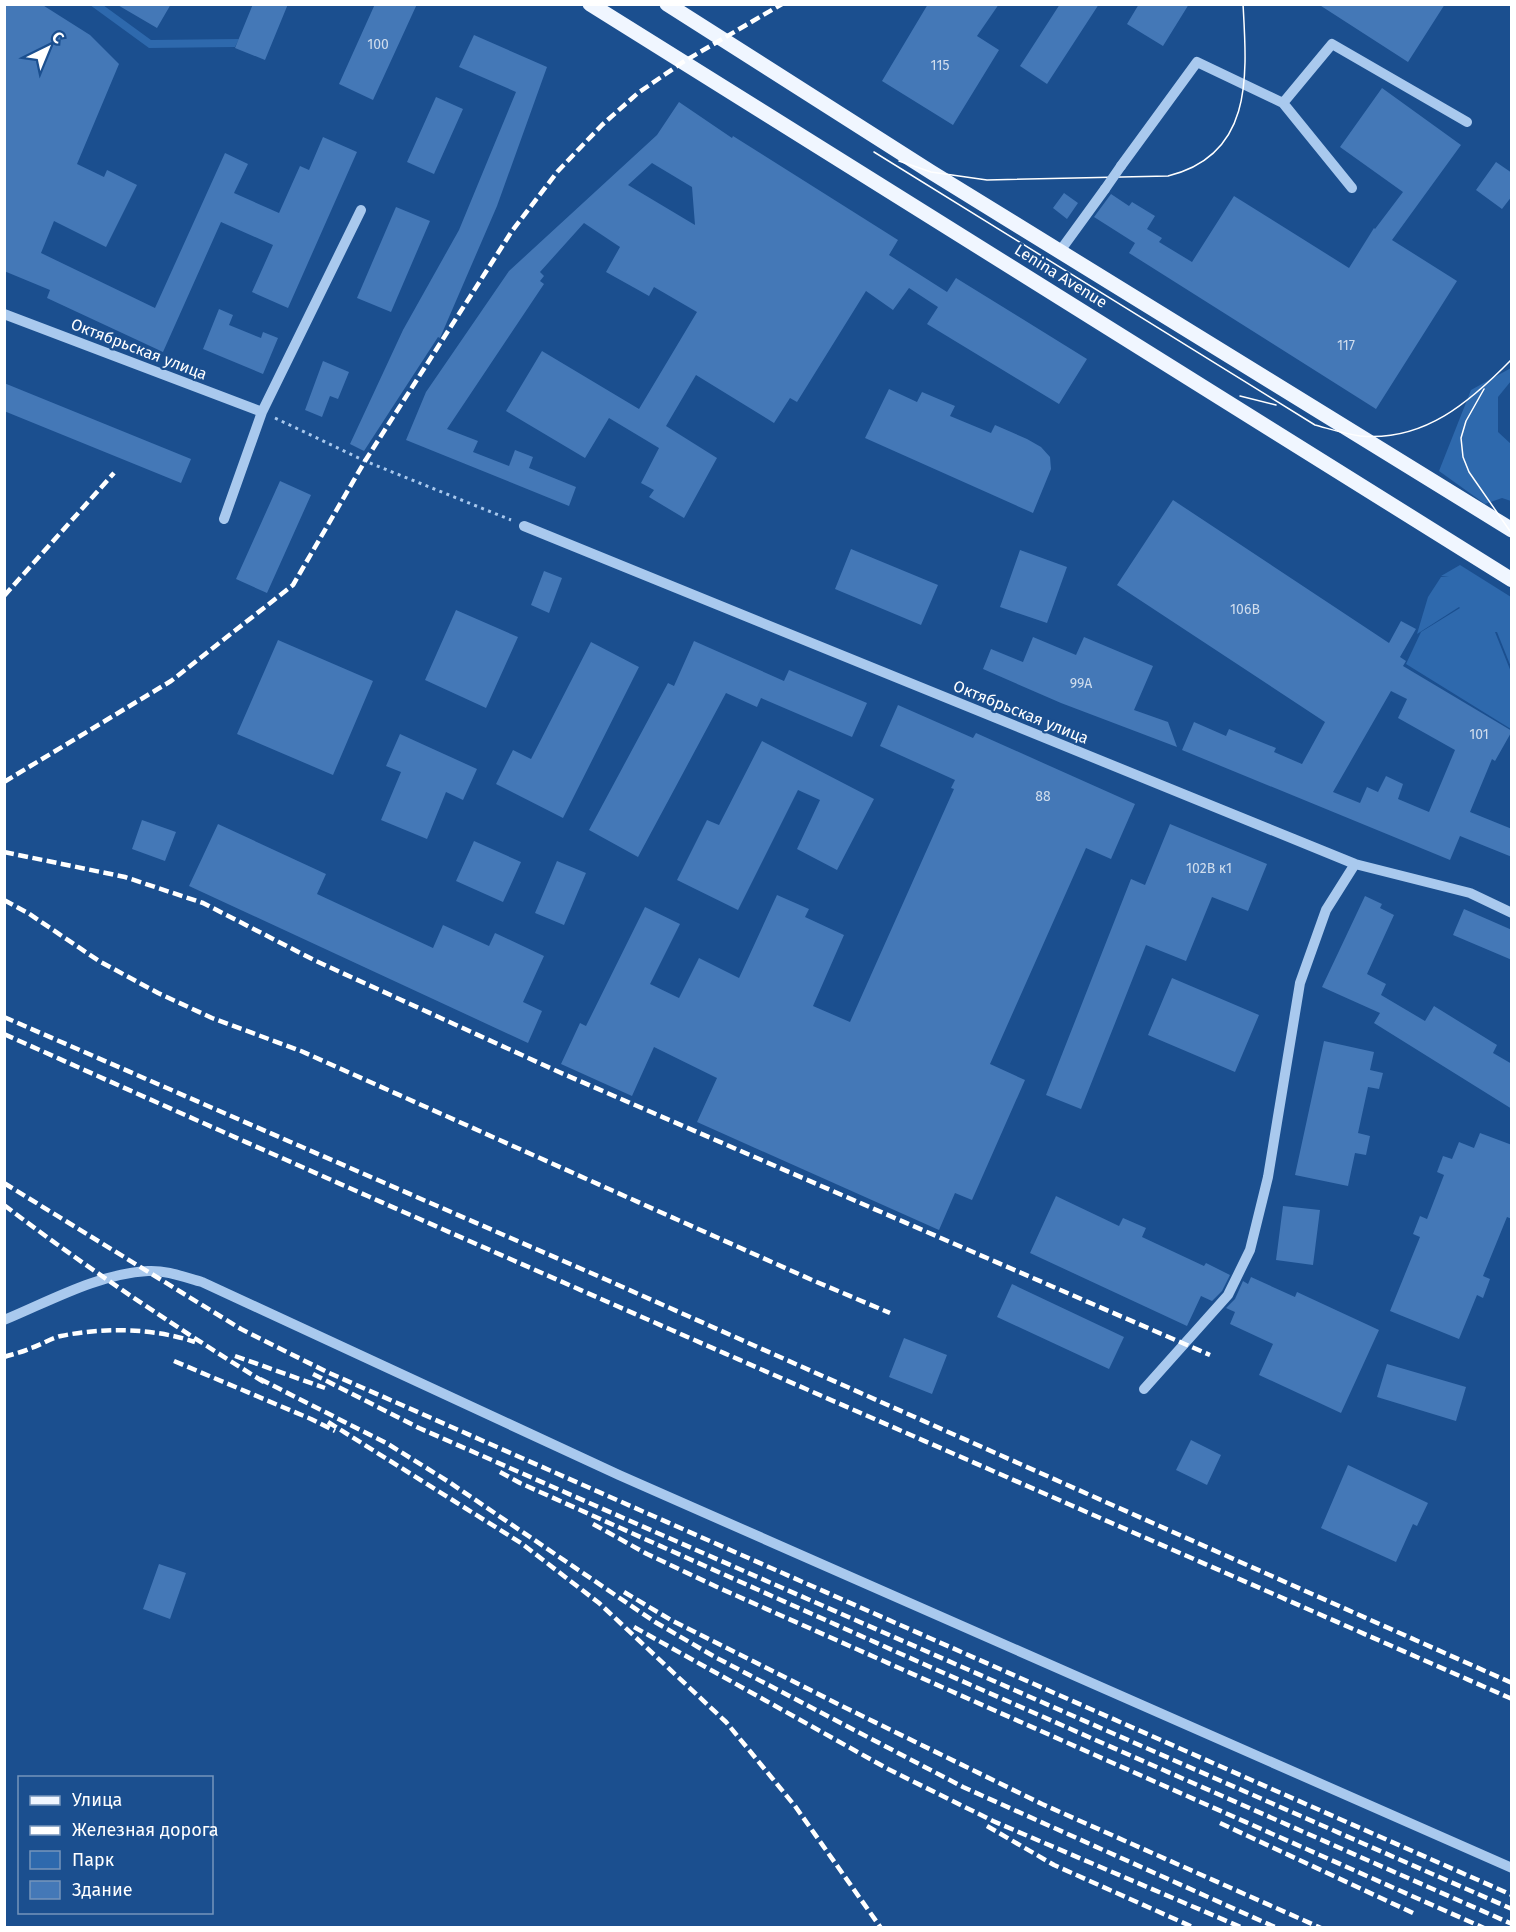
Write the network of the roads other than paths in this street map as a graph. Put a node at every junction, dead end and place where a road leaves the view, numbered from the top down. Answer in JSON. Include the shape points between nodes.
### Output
{"nodes":[{"id":1,"x":590,"y":4,"type":"edge"},
{"id":2,"x":667,"y":4,"type":"edge"},
{"id":3,"x":1283,"y":102,"type":"junction"},
{"id":4,"x":1467,"y":122,"type":"dead end"},
{"id":5,"x":1352,"y":188,"type":"dead end"},
{"id":6,"x":361,"y":210,"type":"dead end"},
{"id":7,"x":1059,"y":251,"type":"junction"},
{"id":8,"x":4,"y":314,"type":"edge"},
{"id":9,"x":262,"y":412,"type":"junction"},
{"id":10,"x":224,"y":519,"type":"dead end"},
{"id":11,"x":524,"y":526,"type":"road end"},
{"id":12,"x":1510,"y":526,"type":"edge"},
{"id":13,"x":1512,"y":580,"type":"edge"},
{"id":14,"x":1355,"y":864,"type":"junction"},
{"id":15,"x":1512,"y":913,"type":"edge"},
{"id":16,"x":4,"y":1320,"type":"edge"},
{"id":17,"x":1144,"y":1389,"type":"dead end"},
{"id":18,"x":1512,"y":1868,"type":"edge"}],
"edges":[{"from":1,"to":13,"type":"main road","name":"Lenina Avenue"},
{"from":2,"to":7,"type":"main road","name":"Lenina Avenue"},
{"from":3,"to":4,"type":"street","via":[[1332,44]]},
{"from":3,"to":5,"type":"street"},
{"from":3,"to":7,"type":"street","bridge":true,"via":[[1197,62]]},
{"from":6,"to":9,"type":"street"},
{"from":7,"to":12,"type":"main road","name":"Lenina Avenue"},
{"from":8,"to":9,"type":"street","name":"Октябрьская улица"},
{"from":9,"to":10,"type":"street"},
{"from":11,"to":14,"type":"street","name":"Октябрьская улица"},
{"from":14,"to":15,"type":"street","name":"Октябрьская улица","via":[[1470,893]]},
{"from":14,"to":17,"type":"street","via":[[1326,910],[1300,983],[1268,1177],[1250,1250],[1228,1295]]},
{"from":16,"to":18,"type":"street","via":[[105,1278],[148,1271],[202,1282],[619,1475]]}]}
